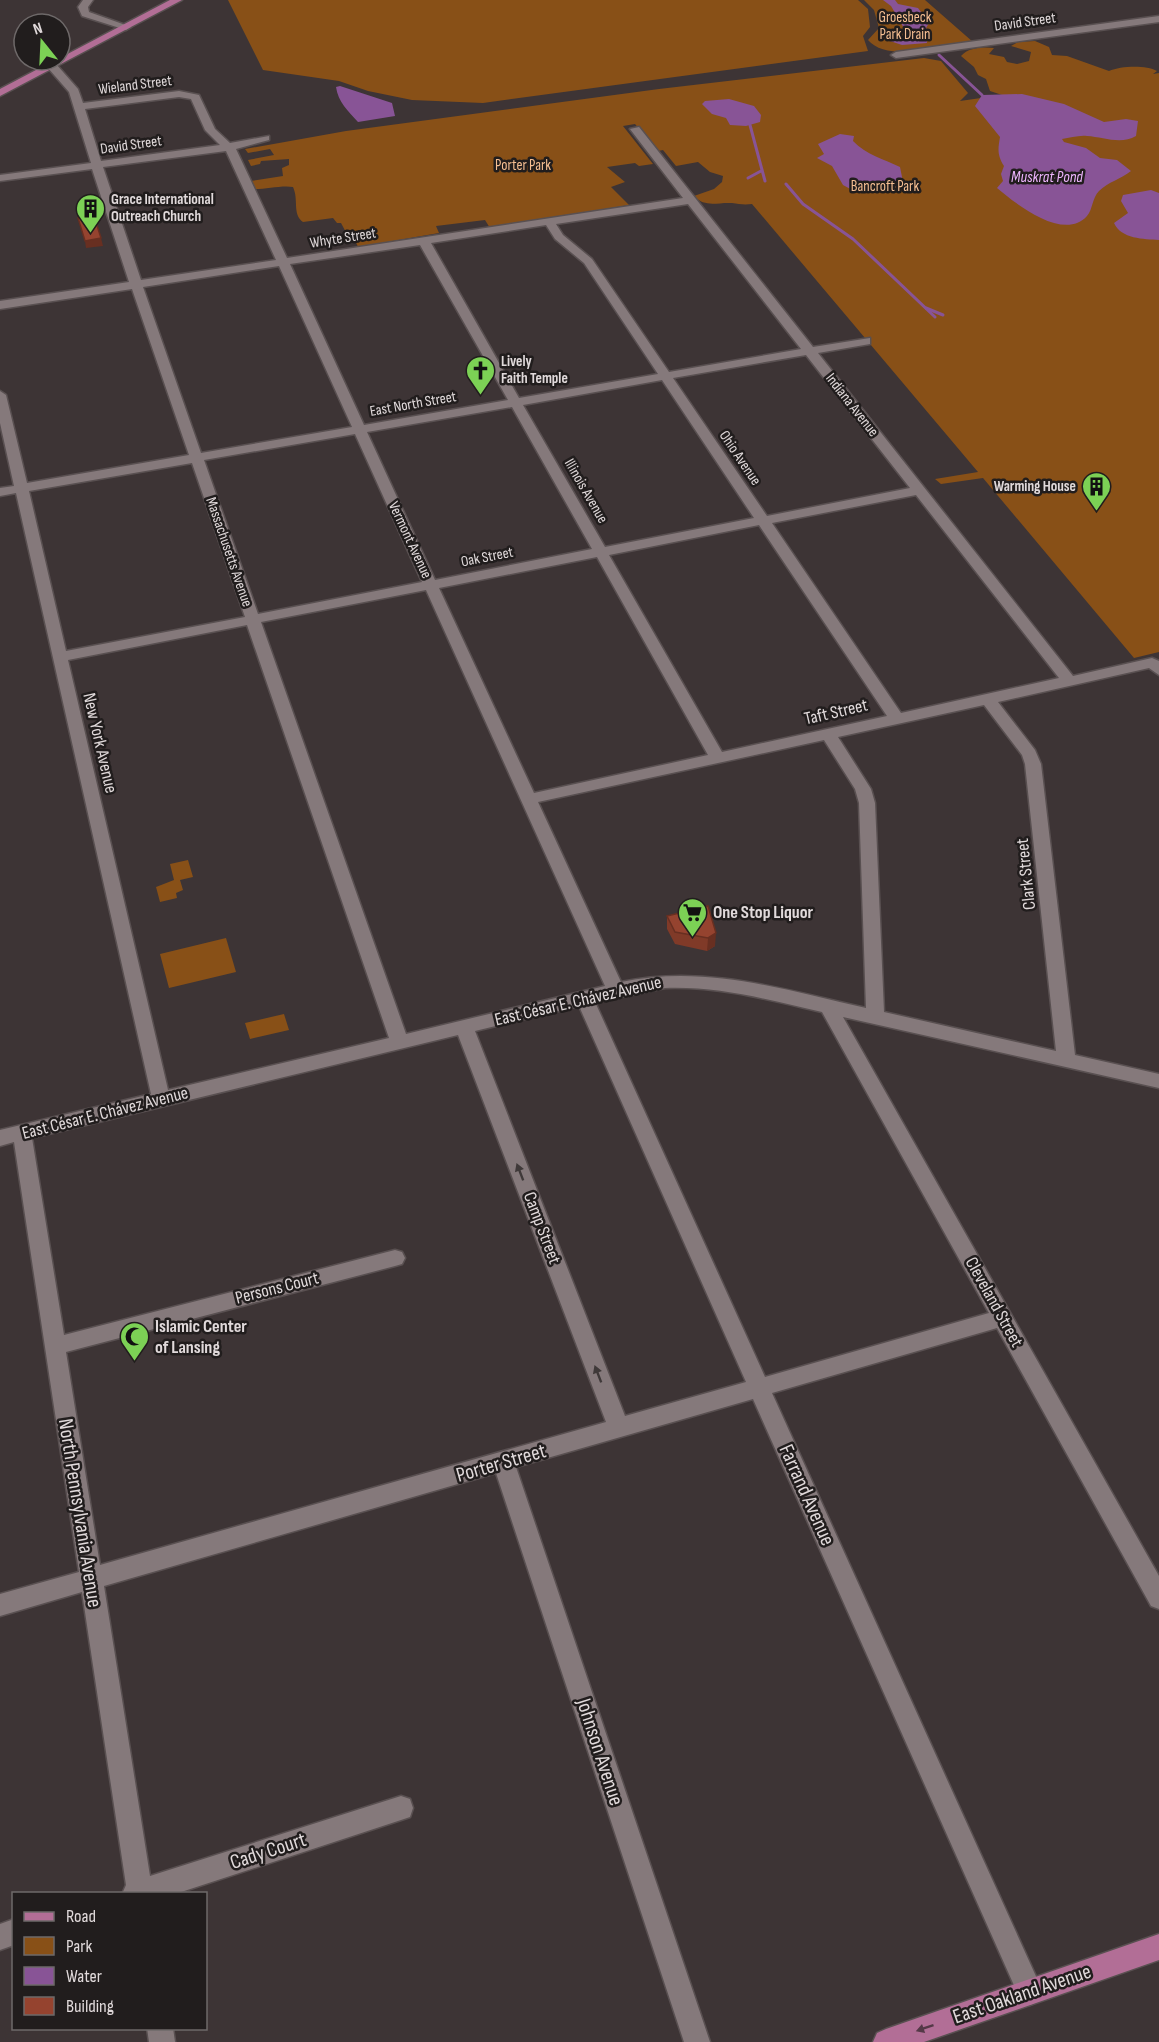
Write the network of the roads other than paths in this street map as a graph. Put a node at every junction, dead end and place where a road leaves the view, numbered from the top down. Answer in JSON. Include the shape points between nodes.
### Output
{"nodes":[{"id":1,"x":88,"y":0,"type":"edge"},
{"id":2,"x":177,"y":0,"type":"edge"},
{"id":3,"x":1159,"y":19,"type":"edge"},
{"id":4,"x":126,"y":27,"type":"junction"},
{"id":5,"x":72,"y":55,"type":"edge"},
{"id":6,"x":896,"y":55,"type":"dead end"},
{"id":7,"x":40,"y":72,"type":"edge"},
{"id":8,"x":58,"y":72,"type":"edge"},
{"id":9,"x":0,"y":93,"type":"edge"},
{"id":10,"x":195,"y":97,"type":"joint"},
{"id":11,"x":79,"y":107,"type":"junction"},
{"id":12,"x":635,"y":129,"type":"dead end"},
{"id":13,"x":266,"y":138,"type":"dead end"},
{"id":14,"x":229,"y":147,"type":"junction"},
{"id":15,"x":97,"y":164,"type":"junction"},
{"id":16,"x":0,"y":178,"type":"edge"},
{"id":17,"x":691,"y":200,"type":"junction"},
{"id":18,"x":549,"y":222,"type":"junction"},
{"id":19,"x":424,"y":241,"type":"junction"},
{"id":20,"x":284,"y":263,"type":"junction"},
{"id":21,"x":137,"y":285,"type":"junction"},
{"id":22,"x":0,"y":305,"type":"edge"},
{"id":23,"x":866,"y":341,"type":"dead end"},
{"id":24,"x":810,"y":351,"type":"junction"},
{"id":25,"x":665,"y":377,"type":"junction"},
{"id":26,"x":0,"y":395,"type":"edge"},
{"id":27,"x":516,"y":402,"type":"junction"},
{"id":28,"x":360,"y":430,"type":"junction"},
{"id":29,"x":197,"y":458,"type":"junction"},
{"id":30,"x":21,"y":488,"type":"junction"},
{"id":31,"x":920,"y":490,"type":"junction"},
{"id":32,"x":0,"y":492,"type":"edge"},
{"id":33,"x":763,"y":521,"type":"junction"},
{"id":34,"x":602,"y":552,"type":"junction"},
{"id":35,"x":431,"y":585,"type":"junction"},
{"id":36,"x":253,"y":619,"type":"junction"},
{"id":37,"x":60,"y":657,"type":"junction"},
{"id":38,"x":1156,"y":666,"type":"edge"},
{"id":39,"x":1069,"y":681,"type":"junction"},
{"id":40,"x":988,"y":699,"type":"junction"},
{"id":41,"x":897,"y":718,"type":"junction"},
{"id":42,"x":828,"y":734,"type":"junction"},
{"id":43,"x":718,"y":758,"type":"junction"},
{"id":44,"x":529,"y":799,"type":"junction"},
{"id":45,"x":616,"y":990,"type":"junction"},
{"id":46,"x":584,"y":998,"type":"junction"},
{"id":47,"x":828,"y":1006,"type":"junction"},
{"id":48,"x":875,"y":1017,"type":"junction"},
{"id":49,"x":464,"y":1027,"type":"junction"},
{"id":50,"x":400,"y":1042,"type":"junction"},
{"id":51,"x":1066,"y":1060,"type":"junction"},
{"id":52,"x":1159,"y":1081,"type":"edge"},
{"id":53,"x":161,"y":1099,"type":"junction"},
{"id":54,"x":22,"y":1132,"type":"junction"},
{"id":55,"x":0,"y":1138,"type":"edge"},
{"id":56,"x":395,"y":1258,"type":"dead end"},
{"id":57,"x":1002,"y":1318,"type":"junction"},
{"id":58,"x":54,"y":1346,"type":"junction"},
{"id":59,"x":759,"y":1389,"type":"junction"},
{"id":60,"x":619,"y":1428,"type":"junction"},
{"id":61,"x":503,"y":1462,"type":"junction"},
{"id":62,"x":91,"y":1579,"type":"junction"},
{"id":63,"x":1159,"y":1598,"type":"edge"},
{"id":64,"x":0,"y":1605,"type":"edge"},
{"id":65,"x":401,"y":1808,"type":"dead end"},
{"id":66,"x":138,"y":1892,"type":"edge"},
{"id":67,"x":141,"y":1892,"type":"edge"},
{"id":68,"x":1159,"y":1947,"type":"edge"},
{"id":69,"x":1029,"y":1992,"type":"junction"},
{"id":70,"x":697,"y":2042,"type":"edge"},
{"id":71,"x":886,"y":2042,"type":"edge"}],
"edges":[{"from":1,"to":4,"type":"street","via":[[83,7],[85,14]]},
{"from":2,"to":4,"type":"main road"},
{"from":3,"to":6,"type":"street","name":"David Street"},
{"from":4,"to":5,"type":"main road"},
{"from":7,"to":9,"type":"main road"},
{"from":8,"to":11,"type":"street","name":"Massachusetts Avenue","via":[[72,87]]},
{"from":10,"to":11,"type":"street","name":"Wieland Street","via":[[179,94]]},
{"from":10,"to":14,"type":"street","name":"Vermont Avenue","via":[[210,130]]},
{"from":11,"to":15,"type":"street","name":"Massachusetts Avenue"},
{"from":12,"to":17,"type":"street","name":"Indiana Avenue"},
{"from":13,"to":14,"type":"street","name":"David Street"},
{"from":14,"to":15,"type":"street","name":"David Street"},
{"from":14,"to":20,"type":"street","name":"Vermont Avenue"},
{"from":15,"to":16,"type":"street","name":"David Street"},
{"from":15,"to":21,"type":"street","name":"Massachusetts Avenue"},
{"from":17,"to":18,"type":"street","name":"Whyte Street"},
{"from":17,"to":24,"type":"street","name":"Indiana Avenue"},
{"from":18,"to":19,"type":"street","name":"Whyte Street"},
{"from":18,"to":25,"type":"street","name":"Ohio Avenue","via":[[559,237],[588,261]]},
{"from":19,"to":20,"type":"street","name":"Whyte Street"},
{"from":19,"to":27,"type":"street","name":"Illinois Avenue"},
{"from":20,"to":21,"type":"street","name":"Whyte Street"},
{"from":20,"to":28,"type":"street","name":"Vermont Avenue"},
{"from":21,"to":22,"type":"street","name":"Whyte Street"},
{"from":21,"to":29,"type":"street","name":"Massachusetts Avenue"},
{"from":23,"to":24,"type":"street","name":"East North Street"},
{"from":24,"to":25,"type":"street","name":"East North Street"},
{"from":24,"to":31,"type":"street","name":"Indiana Avenue"},
{"from":25,"to":27,"type":"street","name":"East North Street"},
{"from":25,"to":33,"type":"street","name":"Ohio Avenue"},
{"from":26,"to":30,"type":"street","name":"New York Avenue"},
{"from":27,"to":28,"type":"street","name":"East North Street"},
{"from":27,"to":34,"type":"street","name":"Illinois Avenue"},
{"from":28,"to":29,"type":"street","name":"East North Street"},
{"from":28,"to":35,"type":"street","name":"Vermont Avenue"},
{"from":29,"to":30,"type":"street","name":"East North Street"},
{"from":29,"to":36,"type":"street","name":"Massachusetts Avenue"},
{"from":30,"to":32,"type":"street","name":"East North Street"},
{"from":30,"to":37,"type":"street","name":"New York Avenue"},
{"from":31,"to":33,"type":"street","name":"Oak Street"},
{"from":31,"to":39,"type":"street","name":"Indiana Avenue"},
{"from":33,"to":34,"type":"street","name":"Oak Street"},
{"from":33,"to":41,"type":"street","name":"Ohio Avenue"},
{"from":34,"to":35,"type":"street","name":"Oak Street"},
{"from":34,"to":43,"type":"street","name":"Illinois Avenue"},
{"from":35,"to":36,"type":"street","name":"Oak Street"},
{"from":35,"to":44,"type":"street","name":"Vermont Avenue"},
{"from":36,"to":37,"type":"street","name":"Oak Street"},
{"from":36,"to":50,"type":"street","name":"Massachusetts Avenue"},
{"from":37,"to":53,"type":"street","name":"New York Avenue"},
{"from":38,"to":39,"type":"street","name":"Taft Street"},
{"from":39,"to":40,"type":"street","name":"Taft Street"},
{"from":40,"to":41,"type":"street","name":"Taft Street"},
{"from":40,"to":51,"type":"street","name":"Clark Street","via":[[1033,764]]},
{"from":41,"to":42,"type":"street","name":"Taft Street"},
{"from":42,"to":43,"type":"street","name":"Taft Street"},
{"from":42,"to":48,"type":"street","via":[[863,789],[867,803]]},
{"from":43,"to":44,"type":"street","name":"Taft Street"},
{"from":44,"to":45,"type":"street","name":"Vermont Avenue"},
{"from":45,"to":46,"type":"street","name":"East César E. Chávez Avenue"},
{"from":45,"to":47,"type":"street","name":"East César E. Chávez Avenue","via":[[657,981],[714,981]]},
{"from":46,"to":49,"type":"street","name":"East César E. Chávez Avenue"},
{"from":46,"to":59,"type":"street","name":"Farrand Avenue"},
{"from":47,"to":48,"type":"street","name":"East César E. Chávez Avenue"},
{"from":47,"to":57,"type":"street","name":"Cleveland Street"},
{"from":48,"to":51,"type":"street","name":"East César E. Chávez Avenue"},
{"from":49,"to":50,"type":"street","name":"East César E. Chávez Avenue"},
{"from":60,"to":49,"type":"street","name":"Camp Street","one_way":true},
{"from":50,"to":53,"type":"street","name":"East César E. Chávez Avenue"},
{"from":51,"to":52,"type":"street","name":"East César E. Chávez Avenue"},
{"from":53,"to":54,"type":"street","name":"East César E. Chávez Avenue"},
{"from":54,"to":55,"type":"street","name":"East César E. Chávez Avenue"},
{"from":54,"to":58,"type":"street","name":"North Pennsylvania Avenue"},
{"from":56,"to":58,"type":"street","name":"Persons Court"},
{"from":57,"to":59,"type":"street","name":"Porter Street"},
{"from":57,"to":63,"type":"street","name":"Cleveland Street"},
{"from":58,"to":62,"type":"street","name":"North Pennsylvania Avenue"},
{"from":59,"to":60,"type":"street","name":"Porter Street"},
{"from":59,"to":69,"type":"street","name":"Farrand Avenue"},
{"from":60,"to":61,"type":"street","name":"Porter Street"},
{"from":61,"to":62,"type":"street","name":"Porter Street"},
{"from":61,"to":70,"type":"street","name":"Johnson Avenue"},
{"from":62,"to":64,"type":"street","name":"Porter Street"},
{"from":62,"to":66,"type":"street","name":"North Pennsylvania Avenue"},
{"from":65,"to":67,"type":"street","name":"Cady Court"},
{"from":68,"to":69,"type":"main road","name":"East Oakland Avenue"},
{"from":69,"to":71,"type":"main road","name":"East Oakland Avenue","one_way":true}]}
